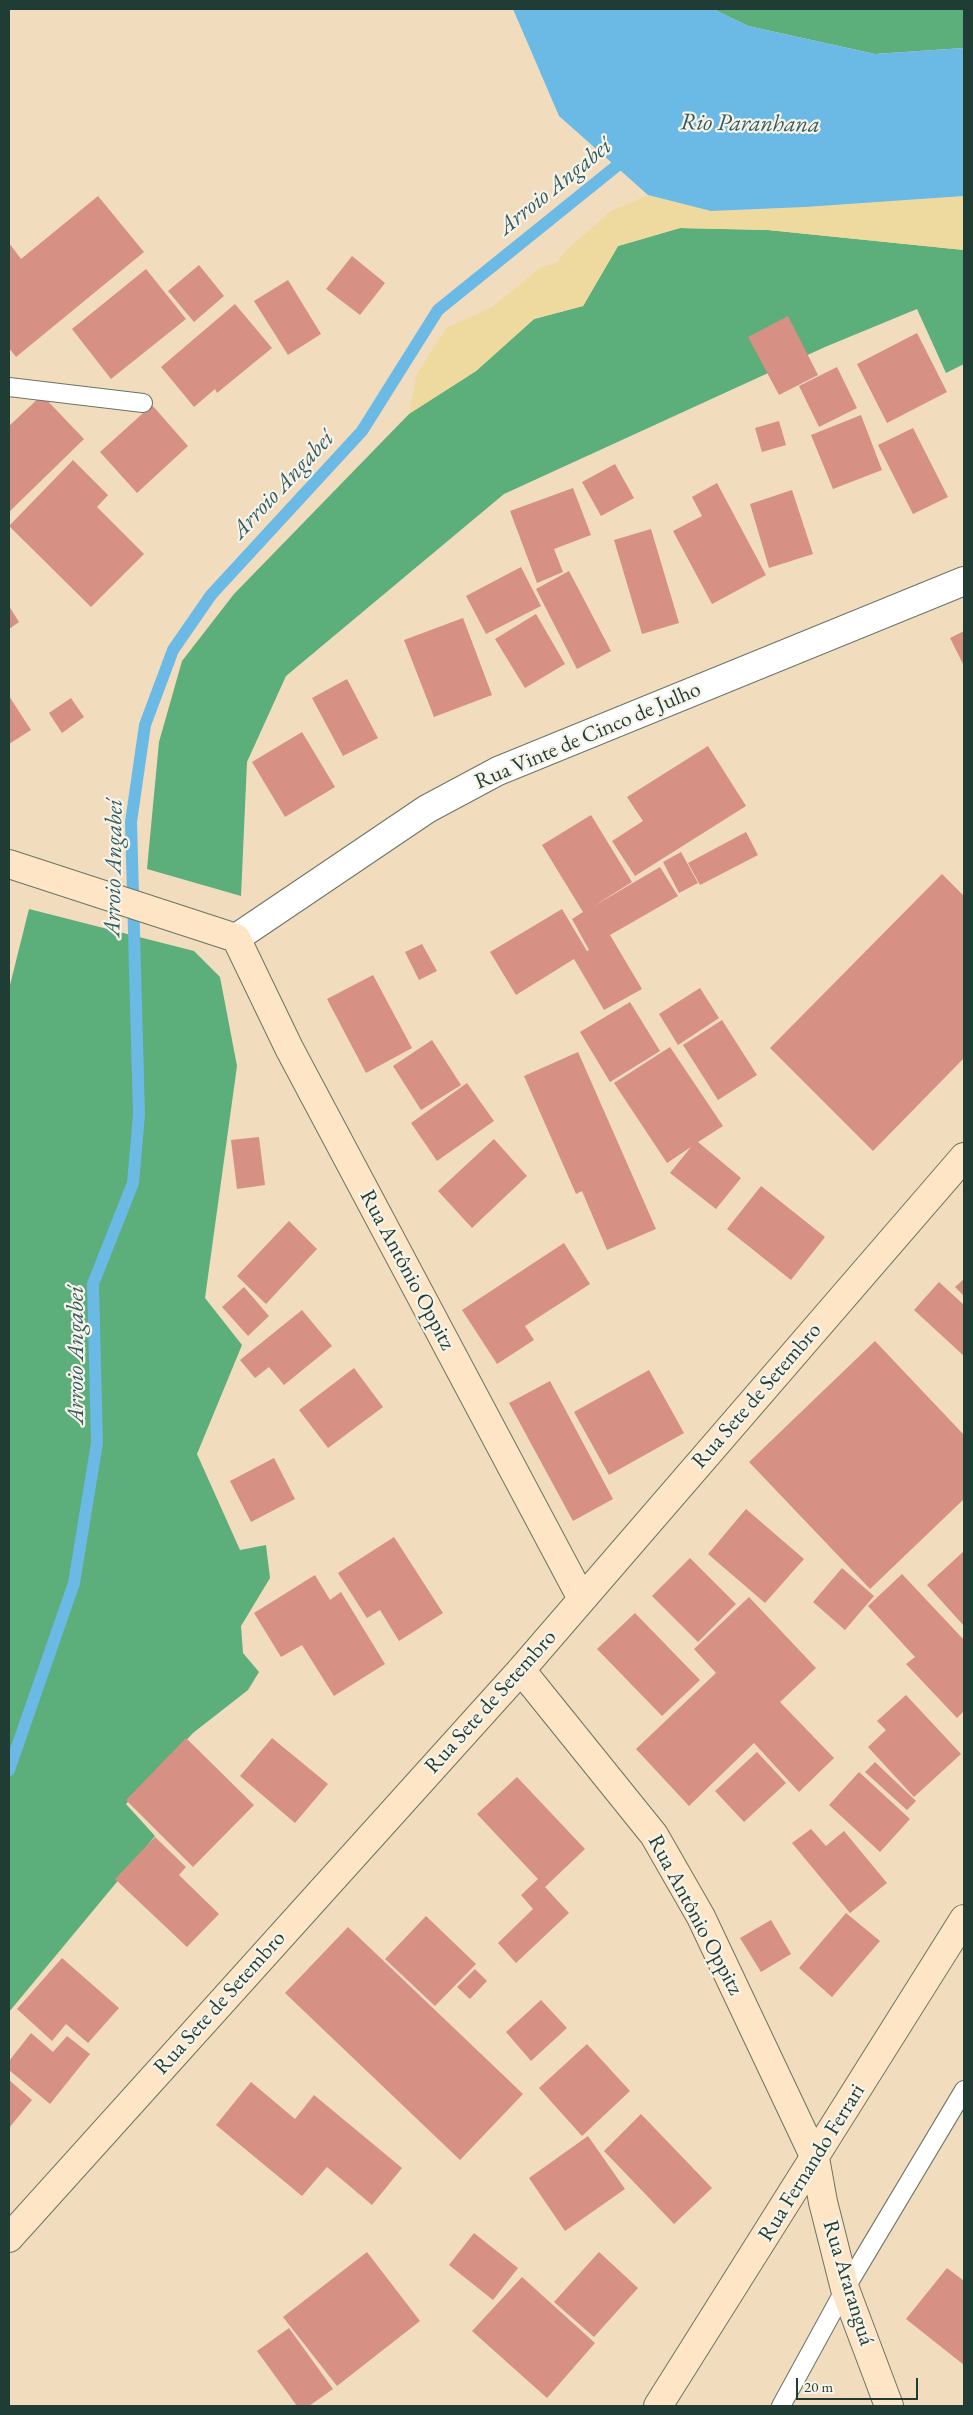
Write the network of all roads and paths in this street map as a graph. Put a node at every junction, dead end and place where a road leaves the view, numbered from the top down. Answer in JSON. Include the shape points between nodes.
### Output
{"nodes":[{"id":1,"x":9,"y":387,"type":"edge"},
{"id":2,"x":143,"y":403,"type":"dead end"},
{"id":3,"x":964,"y":581,"type":"edge"},
{"id":4,"x":10,"y":863,"type":"edge"},
{"id":5,"x":236,"y":938,"type":"junction"},
{"id":6,"x":964,"y":1157,"type":"edge"},
{"id":7,"x":582,"y":1599,"type":"junction"},
{"id":8,"x":521,"y":1670,"type":"junction"},
{"id":9,"x":964,"y":1919,"type":"edge"},
{"id":10,"x":964,"y":2090,"type":"edge"},
{"id":11,"x":815,"y":2158,"type":"junction"},
{"id":12,"x":9,"y":2238,"type":"edge"},
{"id":13,"x":845,"y":2289,"type":"junction"},
{"id":14,"x":658,"y":2406,"type":"edge"},
{"id":15,"x":781,"y":2406,"type":"edge"},
{"id":16,"x":889,"y":2406,"type":"edge"}],
"edges":[{"from":1,"to":2,"type":"lane"},
{"from":3,"to":5,"type":"street","name":"Rua Vinte de Cinco de Julho","via":[[498,771],[427,809]]},
{"from":4,"to":5,"type":"main road"},
{"from":5,"to":7,"type":"main road","name":"Rua Antônio Oppitz","via":[[289,1048]]},
{"from":6,"to":7,"type":"main road","name":"Rua Sete de Setembro"},
{"from":7,"to":8,"type":"main road","name":"Rua Sete de Setembro"},
{"from":8,"to":11,"type":"main road","name":"Rua Antônio Oppitz","via":[[654,1835],[701,1918]]},
{"from":8,"to":12,"type":"main road","name":"Rua Sete de Setembro"},
{"from":9,"to":11,"type":"main road","name":"Rua Fernando Ferrari"},
{"from":10,"to":13,"type":"lane"},
{"from":11,"to":13,"type":"main road","name":"Rua Araranguá"},
{"from":11,"to":14,"type":"main road","name":"Rua Fernando Ferrari"},
{"from":13,"to":15,"type":"lane"},
{"from":13,"to":16,"type":"main road","name":"Rua Araranguá"}]}
